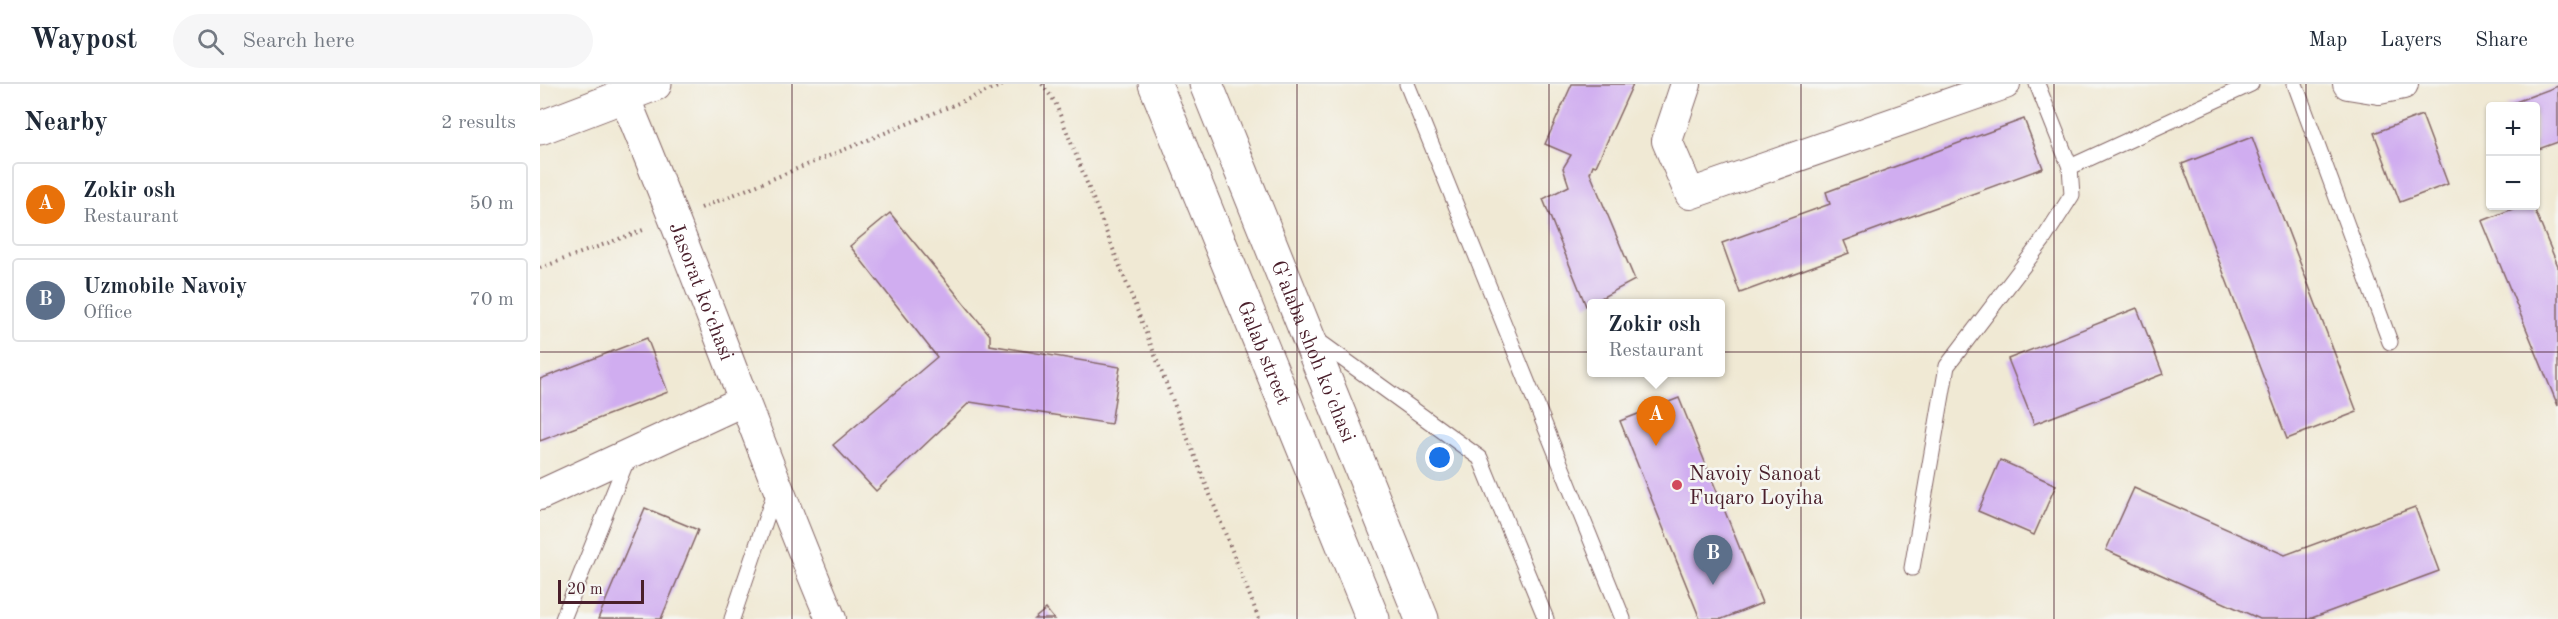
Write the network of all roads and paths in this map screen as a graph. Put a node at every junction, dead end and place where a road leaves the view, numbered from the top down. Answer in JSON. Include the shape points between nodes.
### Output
{"nodes":[{"id":1,"x":655,"y":84,"type":"edge"},
{"id":2,"x":1005,"y":84,"type":"edge"},
{"id":3,"x":1042,"y":84,"type":"edge"},
{"id":4,"x":1155,"y":84,"type":"edge"},
{"id":5,"x":1206,"y":84,"type":"edge"},
{"id":6,"x":1407,"y":84,"type":"edge"},
{"id":7,"x":1686,"y":84,"type":"edge"},
{"id":8,"x":2005,"y":84,"type":"edge"},
{"id":9,"x":2037,"y":84,"type":"edge"},
{"id":10,"x":2251,"y":84,"type":"edge"},
{"id":11,"x":2295,"y":84,"type":"edge"},
{"id":12,"x":2348,"y":84,"type":"edge"},
{"id":13,"x":2403,"y":84,"type":"edge"},
{"id":14,"x":624,"y":96,"type":"junction"},
{"id":15,"x":540,"y":128,"type":"edge"},
{"id":16,"x":2070,"y":167,"type":"junction"},
{"id":17,"x":676,"y":219,"type":"junction"},
{"id":18,"x":540,"y":268,"type":"edge"},
{"id":19,"x":1307,"y":334,"type":"junction"},
{"id":20,"x":2391,"y":342,"type":"dead end"},
{"id":21,"x":743,"y":401,"type":"junction"},
{"id":22,"x":629,"y":454,"type":"junction"},
{"id":23,"x":776,"y":489,"type":"junction"},
{"id":24,"x":540,"y":495,"type":"edge"},
{"id":25,"x":1912,"y":568,"type":"dead end"},
{"id":26,"x":563,"y":619,"type":"edge"},
{"id":27,"x":732,"y":619,"type":"edge"},
{"id":28,"x":831,"y":619,"type":"edge"},
{"id":29,"x":1259,"y":619,"type":"edge"},
{"id":30,"x":1373,"y":619,"type":"edge"},
{"id":31,"x":1422,"y":619,"type":"edge"},
{"id":32,"x":1546,"y":619,"type":"edge"},
{"id":33,"x":1623,"y":619,"type":"edge"}],
"edges":[{"from":1,"to":14,"type":"main road"},
{"from":2,"to":17,"type":"path"},
{"from":3,"to":29,"type":"path","via":[[1055,102]]},
{"from":4,"to":30,"type":"main road","name":"Galab street"},
{"from":5,"to":19,"type":"main road","name":"G'alaba shoh ko'chasi"},
{"from":6,"to":33,"type":"lane"},
{"from":7,"to":8,"type":"street","via":[[1667,141],[1690,194]]},
{"from":9,"to":16,"type":"lane"},
{"from":10,"to":16,"type":"lane"},
{"from":11,"to":20,"type":"lane"},
{"from":12,"to":13,"type":"street","via":[[2379,89]]},
{"from":14,"to":15,"type":"main road"},
{"from":14,"to":17,"type":"street","name":"Jasorat ko‘chasi"},
{"from":16,"to":25,"type":"lane","via":[[2072,195],[2043,240],[1947,366]]},
{"from":17,"to":18,"type":"path"},
{"from":17,"to":21,"type":"street","name":"Jasorat ko‘chasi"},
{"from":19,"to":31,"type":"main road","name":"G'alaba shoh ko'chasi"},
{"from":19,"to":32,"type":"lane","via":[[1480,458]]},
{"from":21,"to":22,"type":"street"},
{"from":21,"to":23,"type":"street","name":"Jasorat ko‘chasi"},
{"from":22,"to":24,"type":"street"},
{"from":22,"to":26,"type":"lane"},
{"from":23,"to":27,"type":"lane"},
{"from":23,"to":28,"type":"street","name":"Jasorat ko‘chasi"}]}
